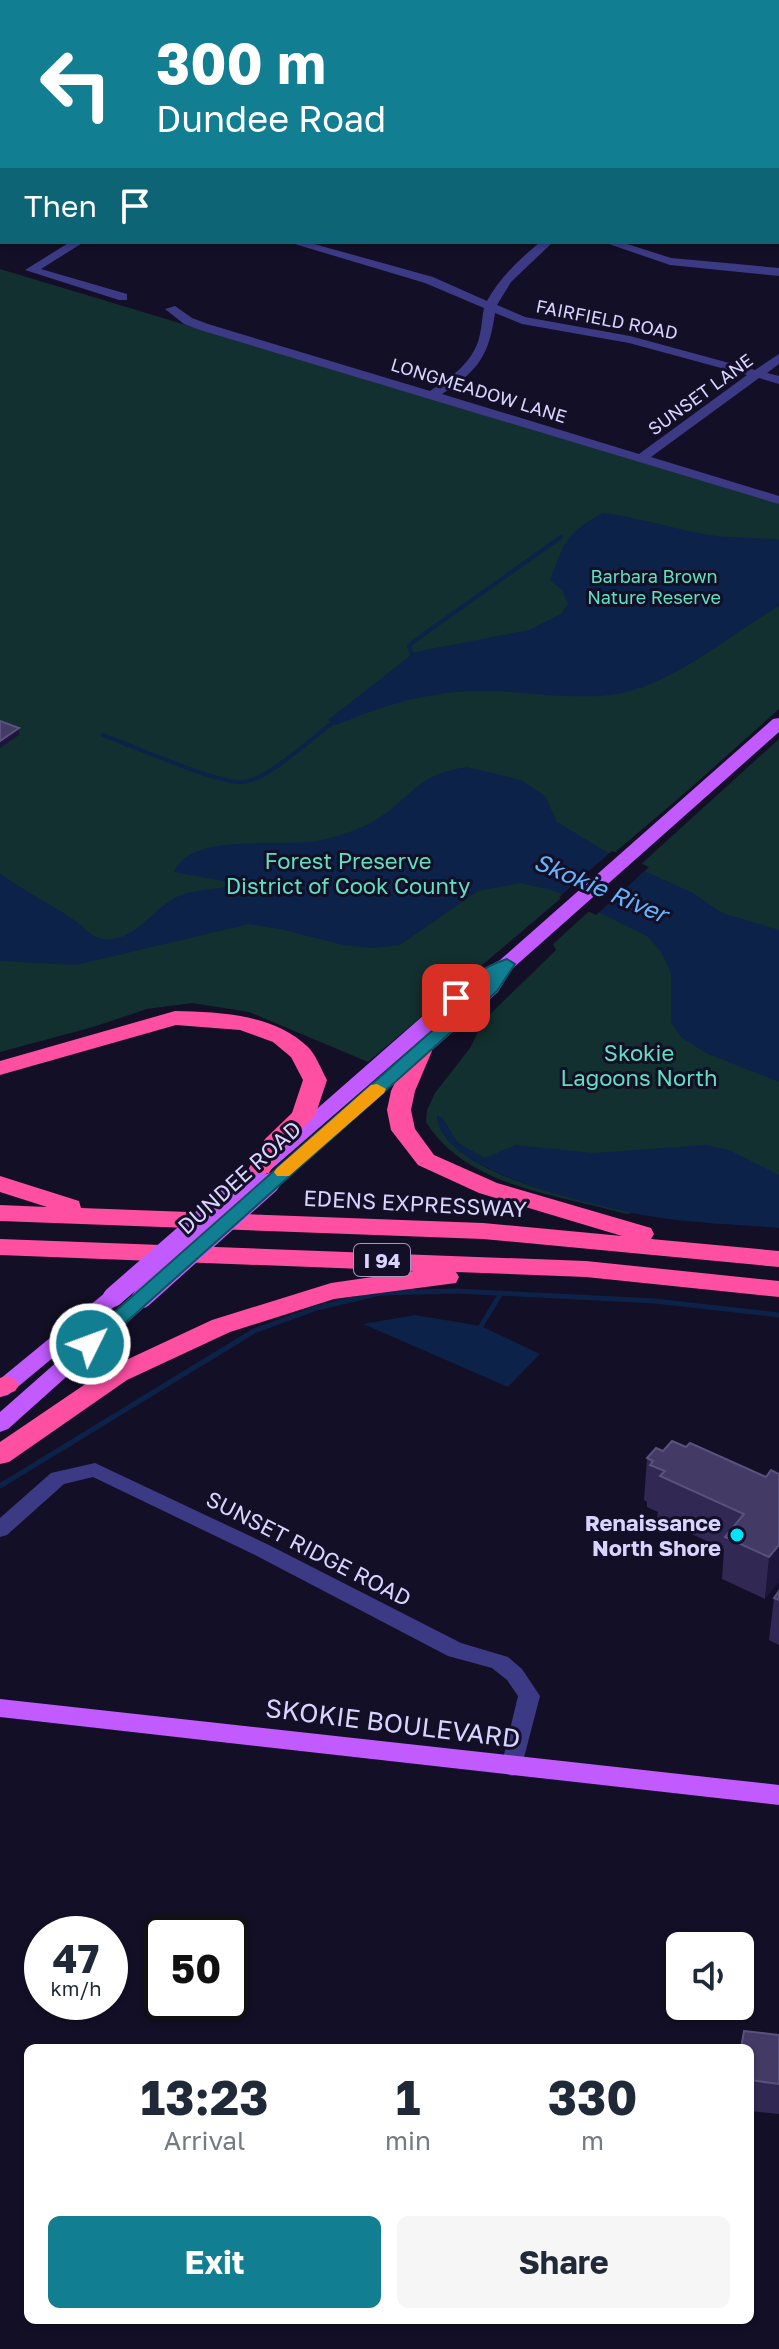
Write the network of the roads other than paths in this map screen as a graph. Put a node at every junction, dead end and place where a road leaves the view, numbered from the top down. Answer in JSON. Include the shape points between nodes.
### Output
{"nodes":[{"id":1,"x":75,"y":244,"type":"edge"},
{"id":2,"x":301,"y":244,"type":"edge"},
{"id":3,"x":545,"y":244,"type":"edge"},
{"id":4,"x":615,"y":244,"type":"edge"},
{"id":5,"x":779,"y":272,"type":"edge"},
{"id":6,"x":123,"y":297,"type":"dead end"},
{"id":7,"x":490,"y":306,"type":"junction"},
{"id":8,"x":171,"y":309,"type":"dead end"},
{"id":9,"x":779,"y":358,"type":"edge"},
{"id":10,"x":759,"y":374,"type":"junction"},
{"id":11,"x":779,"y":380,"type":"edge"},
{"id":12,"x":432,"y":395,"type":"junction"},
{"id":13,"x":641,"y":458,"type":"junction"},
{"id":14,"x":779,"y":500,"type":"edge"},
{"id":15,"x":779,"y":723,"type":"edge"},
{"id":16,"x":507,"y":964,"type":"junction"},
{"id":17,"x":421,"y":1051,"type":"junction"},
{"id":18,"x":0,"y":1068,"type":"edge"},
{"id":19,"x":259,"y":1178,"type":"junction"},
{"id":20,"x":0,"y":1184,"type":"edge"},
{"id":21,"x":0,"y":1213,"type":"edge"},
{"id":22,"x":115,"y":1217,"type":"junction"},
{"id":23,"x":0,"y":1247,"type":"edge"},
{"id":24,"x":690,"y":1248,"type":"junction"},
{"id":25,"x":779,"y":1259,"type":"edge"},
{"id":26,"x":586,"y":1269,"type":"junction"},
{"id":27,"x":779,"y":1289,"type":"edge"},
{"id":28,"x":2,"y":1388,"type":"edge"},
{"id":29,"x":0,"y":1424,"type":"edge"},
{"id":30,"x":0,"y":1455,"type":"edge"},
{"id":31,"x":0,"y":1530,"type":"edge"},
{"id":32,"x":0,"y":1708,"type":"edge"},
{"id":33,"x":512,"y":1767,"type":"junction"},
{"id":34,"x":779,"y":1795,"type":"edge"}],
"edges":[{"from":1,"to":6,"type":"street","via":[[31,270]]},
{"from":2,"to":7,"type":"street","name":"FAIRFIELD ROAD","via":[[429,280]]},
{"from":3,"to":7,"type":"street","via":[[512,274]]},
{"from":4,"to":5,"type":"street","via":[[670,261]]},
{"from":7,"to":10,"type":"street","name":"FAIRFIELD ROAD","via":[[539,325],[630,340]]},
{"from":7,"to":12,"type":"street","via":[[480,354],[457,379]]},
{"from":8,"to":12,"type":"street","name":"LONGMEADOW LANE","via":[[194,323]]},
{"from":9,"to":10,"type":"street","name":"SUNSET LANE"},
{"from":10,"to":11,"type":"street","name":"FAIRFIELD ROAD"},
{"from":10,"to":13,"type":"street","name":"SUNSET LANE"},
{"from":12,"to":13,"type":"street","name":"LONGMEADOW LANE"},
{"from":13,"to":14,"type":"street","name":"LONGMEADOW LANE"},
{"from":15,"to":16,"type":"main road","name":"DUNDEE ROAD"},
{"from":16,"to":17,"type":"main road","name":"DUNDEE ROAD","via":[[491,988]]},
{"from":16,"to":19,"type":"main road","name":"DUNDEE ROAD","via":[[472,983]]},
{"from":17,"to":19,"type":"main road","name":"DUNDEE ROAD"},
{"from":17,"to":24,"type":"highway","via":[[399,1110],[403,1130],[426,1160],[488,1188]]},
{"from":18,"to":19,"type":"highway","via":[[175,1018],[245,1024],[281,1037],[301,1053],[315,1080],[303,1116],[273,1144]]},
{"from":19,"to":28,"type":"main road","name":"DUNDEE ROAD","bridge":true},
{"from":19,"to":29,"type":"main road","name":"DUNDEE ROAD","bridge":true,"via":[[142,1298]]},
{"from":20,"to":22,"type":"highway"},
{"from":21,"to":22,"type":"highway","name":"EDENS EXPRESSWAY","number":"I 94"},
{"from":22,"to":24,"type":"highway","name":"EDENS EXPRESSWAY","number":"I 94","via":[[483,1231]]},
{"from":23,"to":26,"type":"highway","number":"I 94"},
{"from":24,"to":25,"type":"highway","name":"EDENS EXPRESSWAY","number":"I 94"},
{"from":26,"to":27,"type":"highway","number":"I 94"},
{"from":26,"to":30,"type":"highway","via":[[410,1279],[331,1291],[221,1326],[118,1374]]},
{"from":31,"to":33,"type":"street","name":"SUNSET RIDGE ROAD","via":[[58,1478],[95,1470],[456,1650],[513,1669],[529,1696]]},
{"from":32,"to":33,"type":"main road","name":"SKOKIE BOULEVARD"},
{"from":33,"to":34,"type":"main road","name":"SKOKIE BOULEVARD"}]}
